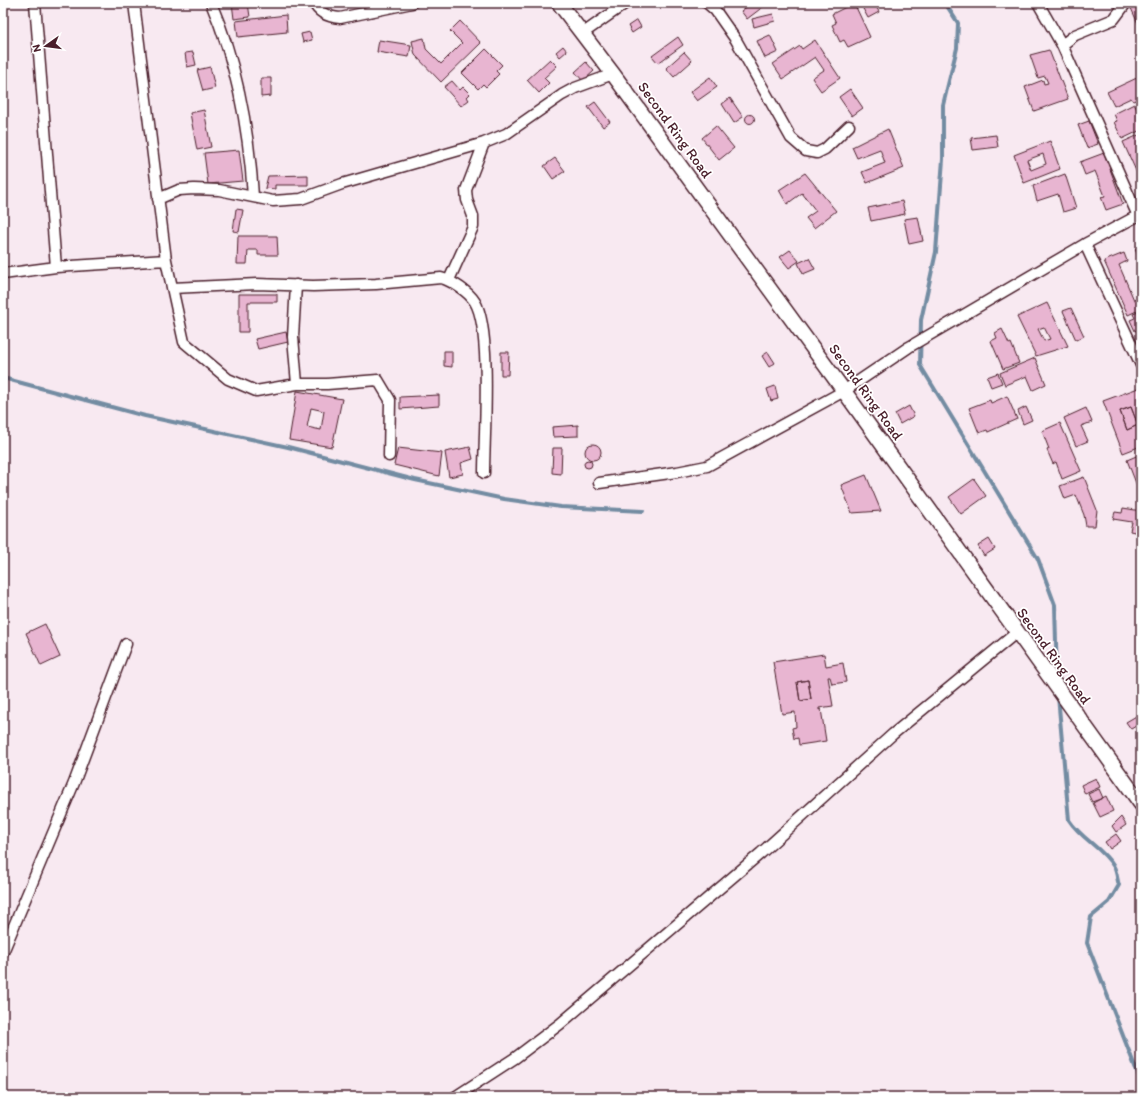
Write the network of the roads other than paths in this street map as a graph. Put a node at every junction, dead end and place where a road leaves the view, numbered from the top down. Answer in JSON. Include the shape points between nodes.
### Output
{"nodes":[{"id":1,"x":35,"y":3,"type":"edge"},
{"id":2,"x":134,"y":3,"type":"edge"},
{"id":3,"x":211,"y":3,"type":"edge"},
{"id":4,"x":314,"y":3,"type":"edge"},
{"id":5,"x":412,"y":3,"type":"edge"},
{"id":6,"x":559,"y":3,"type":"edge"},
{"id":7,"x":626,"y":3,"type":"edge"},
{"id":8,"x":707,"y":3,"type":"edge"},
{"id":9,"x":1038,"y":3,"type":"edge"},
{"id":10,"x":1126,"y":3,"type":"edge"},
{"id":11,"x":582,"y":34,"type":"junction"},
{"id":12,"x":1062,"y":45,"type":"junction"},
{"id":13,"x":613,"y":74,"type":"junction"},
{"id":14,"x":849,"y":126,"type":"dead end"},
{"id":15,"x":484,"y":143,"type":"junction"},
{"id":16,"x":253,"y":196,"type":"junction"},
{"id":17,"x":158,"y":199,"type":"junction"},
{"id":18,"x":1139,"y":215,"type":"edge"},
{"id":19,"x":1085,"y":244,"type":"junction"},
{"id":20,"x":166,"y":260,"type":"junction"},
{"id":21,"x":56,"y":267,"type":"junction"},
{"id":22,"x":3,"y":274,"type":"edge"},
{"id":23,"x":449,"y":280,"type":"junction"},
{"id":24,"x":296,"y":286,"type":"junction"},
{"id":25,"x":172,"y":288,"type":"junction"},
{"id":26,"x":1141,"y":365,"type":"edge"},
{"id":27,"x":297,"y":384,"type":"junction"},
{"id":28,"x":844,"y":391,"type":"junction"},
{"id":29,"x":389,"y":456,"type":"dead end"},
{"id":30,"x":484,"y":473,"type":"dead end"},
{"id":31,"x":599,"y":484,"type":"dead end"},
{"id":32,"x":1016,"y":633,"type":"junction"},
{"id":33,"x":126,"y":644,"type":"dead end"},
{"id":34,"x":1141,"y":804,"type":"edge"},
{"id":35,"x":3,"y":950,"type":"edge"},
{"id":36,"x":455,"y":1097,"type":"edge"}],
"edges":[{"from":1,"to":21,"type":"street"},
{"from":2,"to":17,"type":"street"},
{"from":3,"to":16,"type":"street","via":[[223,31],[238,85],[247,130]]},
{"from":4,"to":5,"type":"street","via":[[322,13],[340,18]]},
{"from":6,"to":11,"type":"main road","name":"Second Ring Road"},
{"from":7,"to":11,"type":"street"},
{"from":8,"to":14,"type":"street","via":[[736,40],[791,138],[806,151],[817,152],[825,149]]},
{"from":9,"to":12,"type":"street"},
{"from":10,"to":12,"type":"street","via":[[1114,19],[1075,35]]},
{"from":11,"to":13,"type":"main road","name":"Second Ring Road"},
{"from":12,"to":18,"type":"street"},
{"from":13,"to":15,"type":"street","via":[[575,88],[506,134]]},
{"from":13,"to":28,"type":"main road","name":"Second Ring Road"},
{"from":15,"to":16,"type":"street","via":[[342,184],[301,199],[273,201]]},
{"from":15,"to":23,"type":"street","via":[[466,190],[473,216],[473,227]]},
{"from":16,"to":17,"type":"street","via":[[194,189],[180,190]]},
{"from":17,"to":20,"type":"street"},
{"from":18,"to":19,"type":"street"},
{"from":19,"to":26,"type":"street"},
{"from":19,"to":28,"type":"street","via":[[909,347]]},
{"from":20,"to":21,"type":"street"},
{"from":20,"to":25,"type":"street"},
{"from":21,"to":22,"type":"street"},
{"from":23,"to":24,"type":"street","via":[[441,278],[376,284]]},
{"from":23,"to":30,"type":"street","via":[[475,302],[480,315],[485,371]]},
{"from":24,"to":25,"type":"street","via":[[257,284]]},
{"from":24,"to":27,"type":"street","via":[[293,337]]},
{"from":25,"to":27,"type":"street","via":[[184,342],[228,379],[256,391]]},
{"from":27,"to":29,"type":"street","via":[[378,380],[390,400]]},
{"from":28,"to":31,"type":"street","via":[[708,466]]},
{"from":28,"to":32,"type":"main road","name":"Second Ring Road"},
{"from":32,"to":34,"type":"main road","name":"Second Ring Road"},
{"from":32,"to":36,"type":"street","via":[[894,734],[761,853],[560,1024],[515,1058]]},
{"from":33,"to":35,"type":"street","via":[[74,782]]}]}
